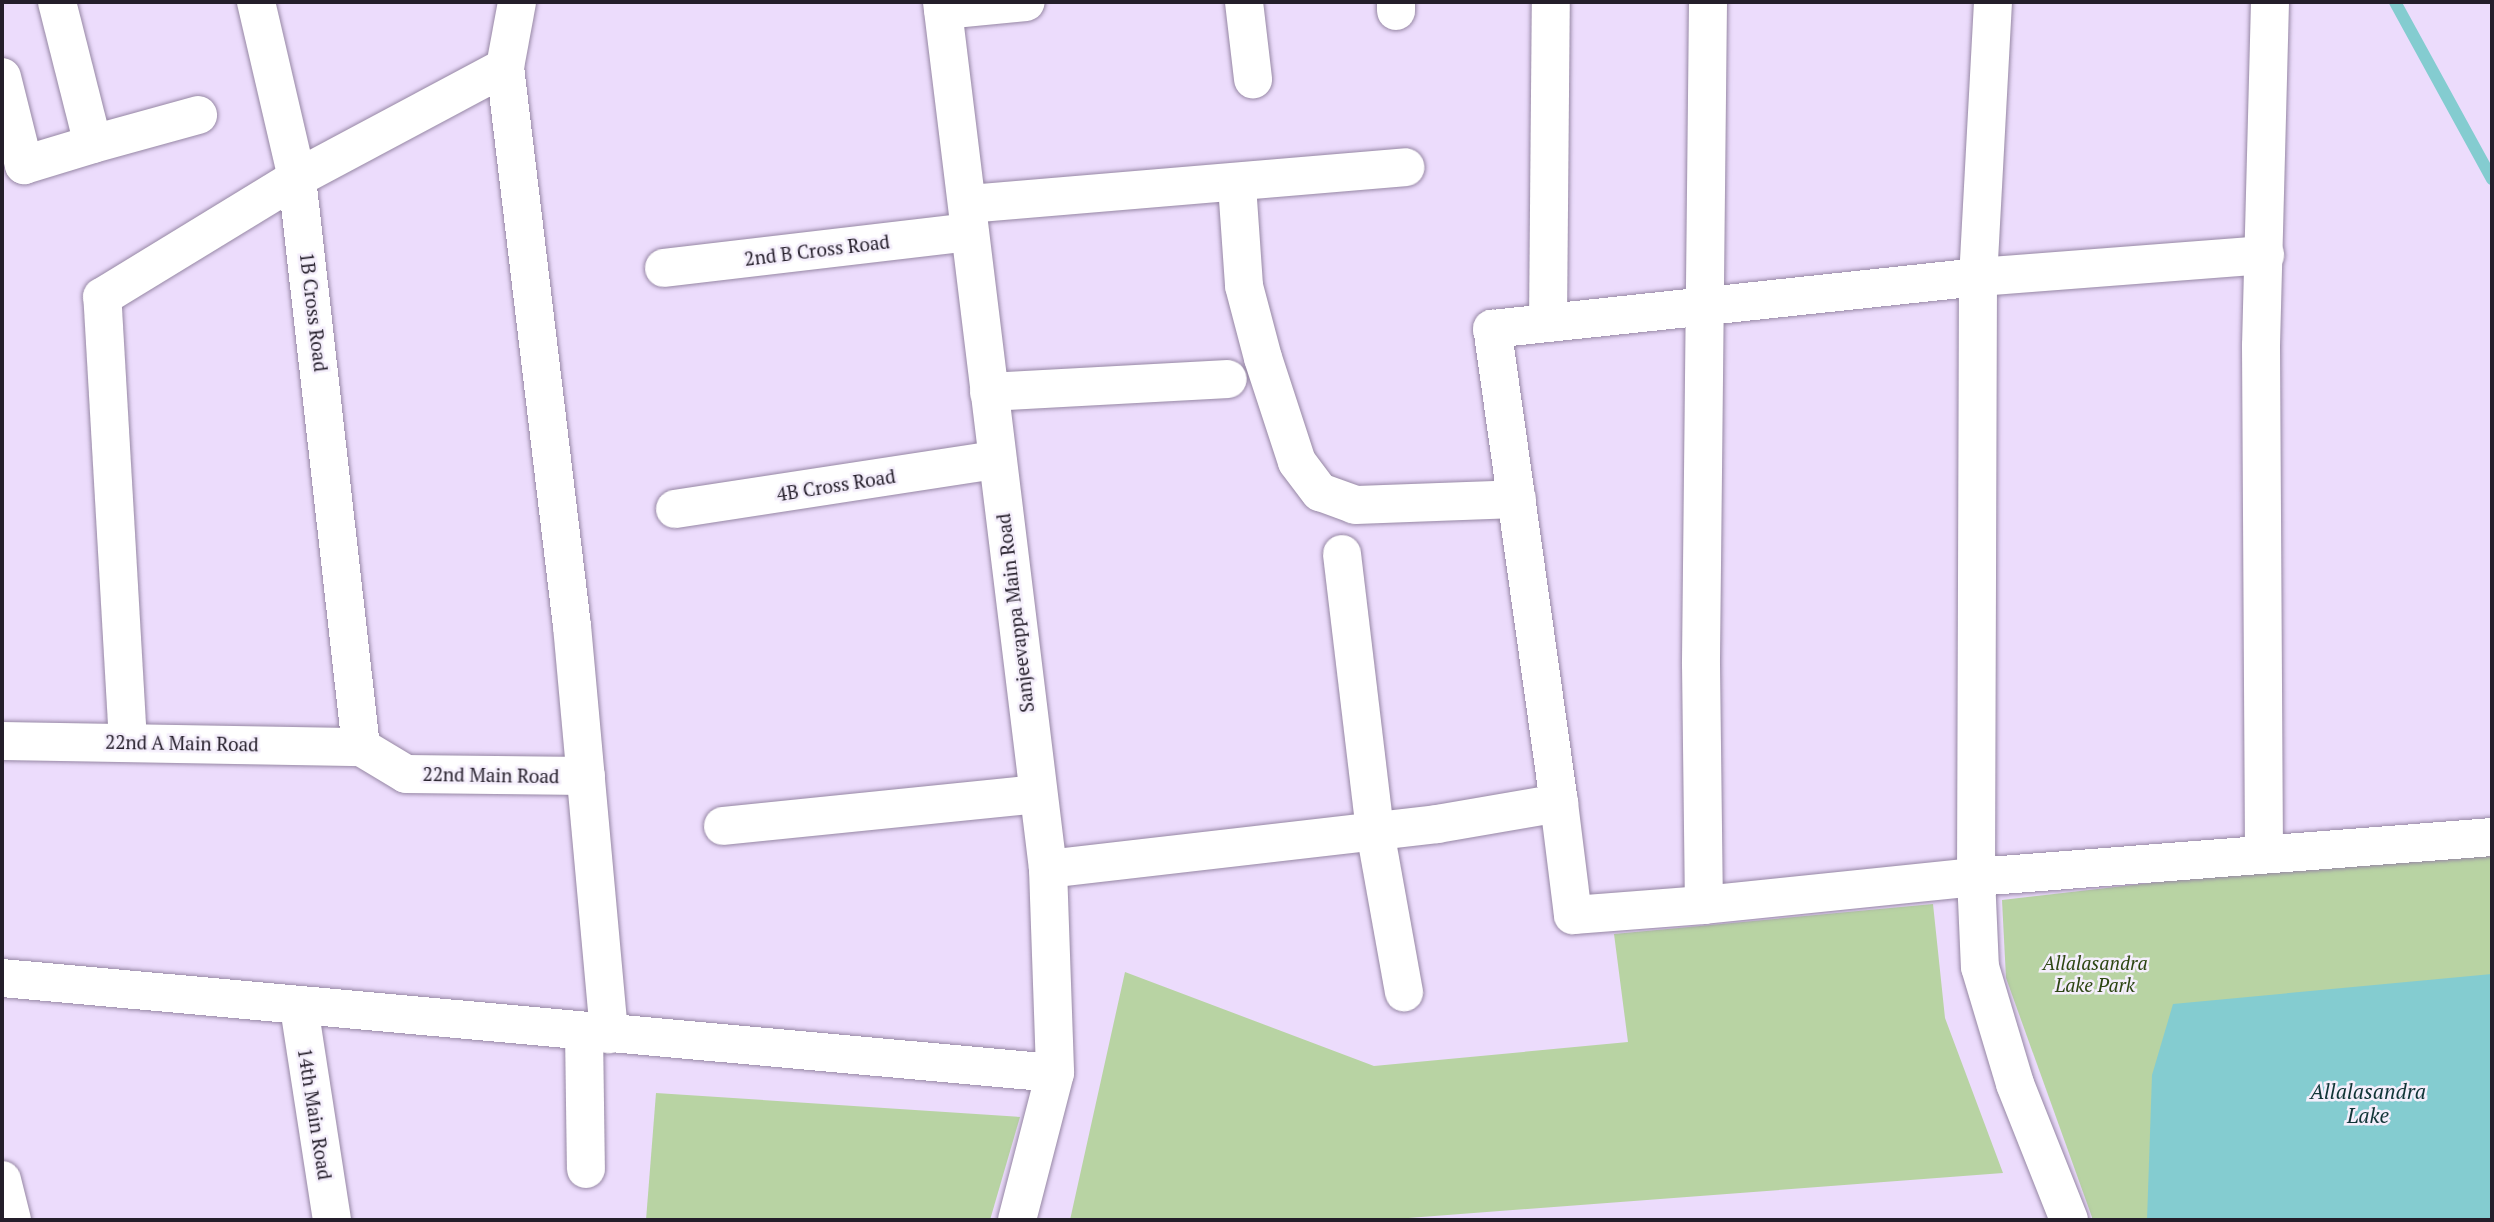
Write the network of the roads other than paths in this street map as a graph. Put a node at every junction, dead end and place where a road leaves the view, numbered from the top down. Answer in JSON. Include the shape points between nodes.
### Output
{"nodes":[{"id":1,"x":57,"y":2,"type":"edge"},
{"id":2,"x":256,"y":2,"type":"edge"},
{"id":3,"x":517,"y":2,"type":"edge"},
{"id":4,"x":1026,"y":2,"type":"edge"},
{"id":5,"x":1244,"y":2,"type":"edge"},
{"id":6,"x":1550,"y":2,"type":"edge"},
{"id":7,"x":1708,"y":2,"type":"edge"},
{"id":8,"x":1993,"y":2,"type":"edge"},
{"id":9,"x":2270,"y":2,"type":"edge"},
{"id":10,"x":942,"y":6,"type":"edge"},
{"id":11,"x":505,"y":67,"type":"junction"},
{"id":12,"x":2,"y":77,"type":"edge"},
{"id":13,"x":1253,"y":79,"type":"dead end"},
{"id":14,"x":198,"y":115,"type":"dead end"},
{"id":15,"x":93,"y":145,"type":"junction"},
{"id":16,"x":1405,"y":167,"type":"dead end"},
{"id":17,"x":297,"y":178,"type":"junction"},
{"id":18,"x":1237,"y":185,"type":"junction"},
{"id":19,"x":969,"y":218,"type":"junction"},
{"id":20,"x":2264,"y":255,"type":"junction"},
{"id":21,"x":664,"y":268,"type":"dead end"},
{"id":22,"x":1978,"y":277,"type":"junction"},
{"id":23,"x":1704,"y":306,"type":"junction"},
{"id":24,"x":1548,"y":323,"type":"junction"},
{"id":25,"x":1228,"y":379,"type":"dead end"},
{"id":26,"x":989,"y":392,"type":"junction"},
{"id":27,"x":997,"y":460,"type":"junction"},
{"id":28,"x":1517,"y":499,"type":"junction"},
{"id":29,"x":675,"y":509,"type":"dead end"},
{"id":30,"x":1342,"y":554,"type":"dead end"},
{"id":31,"x":2,"y":741,"type":"edge"},
{"id":32,"x":128,"y":743,"type":"junction"},
{"id":33,"x":361,"y":747,"type":"junction"},
{"id":34,"x":586,"y":776,"type":"junction"},
{"id":35,"x":1036,"y":794,"type":"junction"},
{"id":36,"x":1559,"y":803,"type":"junction"},
{"id":37,"x":723,"y":826,"type":"dead end"},
{"id":38,"x":1375,"y":831,"type":"junction"},
{"id":39,"x":2492,"y":836,"type":"edge"},
{"id":40,"x":2264,"y":852,"type":"junction"},
{"id":41,"x":1048,"y":869,"type":"junction"},
{"id":42,"x":1976,"y":877,"type":"junction"},
{"id":43,"x":1704,"y":905,"type":"junction"},
{"id":44,"x":2,"y":978,"type":"edge"},
{"id":45,"x":1404,"y":992,"type":"dead end"},
{"id":46,"x":299,"y":1007,"type":"junction"},
{"id":47,"x":597,"y":1033,"type":"junction"},
{"id":48,"x":1055,"y":1073,"type":"junction"},
{"id":49,"x":586,"y":1169,"type":"dead end"},
{"id":50,"x":2,"y":1180,"type":"edge"},
{"id":51,"x":12,"y":1220,"type":"edge"},
{"id":52,"x":332,"y":1220,"type":"edge"},
{"id":53,"x":1017,"y":1220,"type":"edge"},
{"id":54,"x":2069,"y":1220,"type":"edge"}],
"edges":[{"from":1,"to":15,"type":"street"},
{"from":2,"to":17,"type":"street","name":"1B Cross Road"},
{"from":3,"to":11,"type":"street"},
{"from":4,"to":10,"type":"street"},
{"from":5,"to":13,"type":"street"},
{"from":6,"to":24,"type":"street"},
{"from":7,"to":23,"type":"street"},
{"from":8,"to":22,"type":"street"},
{"from":9,"to":20,"type":"street"},
{"from":10,"to":19,"type":"street","name":"Sanjeevappa Main Road"},
{"from":11,"to":17,"type":"street"},
{"from":11,"to":34,"type":"street"},
{"from":12,"to":15,"type":"street","via":[[24,165]]},
{"from":14,"to":15,"type":"street"},
{"from":16,"to":18,"type":"street","name":"2nd B Cross Road"},
{"from":17,"to":32,"type":"street","via":[[102,297]]},
{"from":17,"to":33,"type":"street","name":"1B Cross Road"},
{"from":18,"to":19,"type":"street","name":"2nd B Cross Road"},
{"from":18,"to":28,"type":"street","via":[[1244,286],[1263,358],[1297,461],[1320,492],[1355,505]]},
{"from":19,"to":21,"type":"street","name":"2nd B Cross Road"},
{"from":19,"to":26,"type":"street","name":"Sanjeevappa Main Road"},
{"from":20,"to":22,"type":"street"},
{"from":20,"to":40,"type":"street"},
{"from":22,"to":23,"type":"street"},
{"from":22,"to":42,"type":"street"},
{"from":23,"to":24,"type":"street"},
{"from":23,"to":43,"type":"street"},
{"from":24,"to":28,"type":"street","via":[[1492,329]]},
{"from":25,"to":26,"type":"street"},
{"from":26,"to":27,"type":"street","name":"Sanjeevappa Main Road"},
{"from":27,"to":29,"type":"street","name":"4B Cross Road"},
{"from":27,"to":35,"type":"street","name":"Sanjeevappa Main Road"},
{"from":28,"to":36,"type":"street"},
{"from":30,"to":38,"type":"street"},
{"from":31,"to":32,"type":"street","name":"22nd A Main Road"},
{"from":32,"to":33,"type":"street","name":"22nd A Main Road"},
{"from":33,"to":34,"type":"street","name":"22nd Main Road","via":[[406,774]]},
{"from":34,"to":47,"type":"street"},
{"from":35,"to":37,"type":"street"},
{"from":35,"to":41,"type":"street","name":"Sanjeevappa Main Road"},
{"from":36,"to":38,"type":"street"},
{"from":36,"to":43,"type":"street","via":[[1573,915]]},
{"from":38,"to":41,"type":"street"},
{"from":38,"to":45,"type":"street"},
{"from":39,"to":40,"type":"street"},
{"from":40,"to":42,"type":"street"},
{"from":41,"to":48,"type":"street","name":"Sanjeevappa Main Road"},
{"from":42,"to":43,"type":"street"},
{"from":42,"to":54,"type":"street","via":[[1980,967],[2015,1084]]},
{"from":44,"to":46,"type":"street"},
{"from":46,"to":47,"type":"street"},
{"from":46,"to":52,"type":"street","name":"14th Main Road"},
{"from":47,"to":48,"type":"street"},
{"from":47,"to":49,"type":"street"},
{"from":48,"to":53,"type":"street","name":"Sanjeevappa Main Road"},
{"from":50,"to":51,"type":"street"}]}
